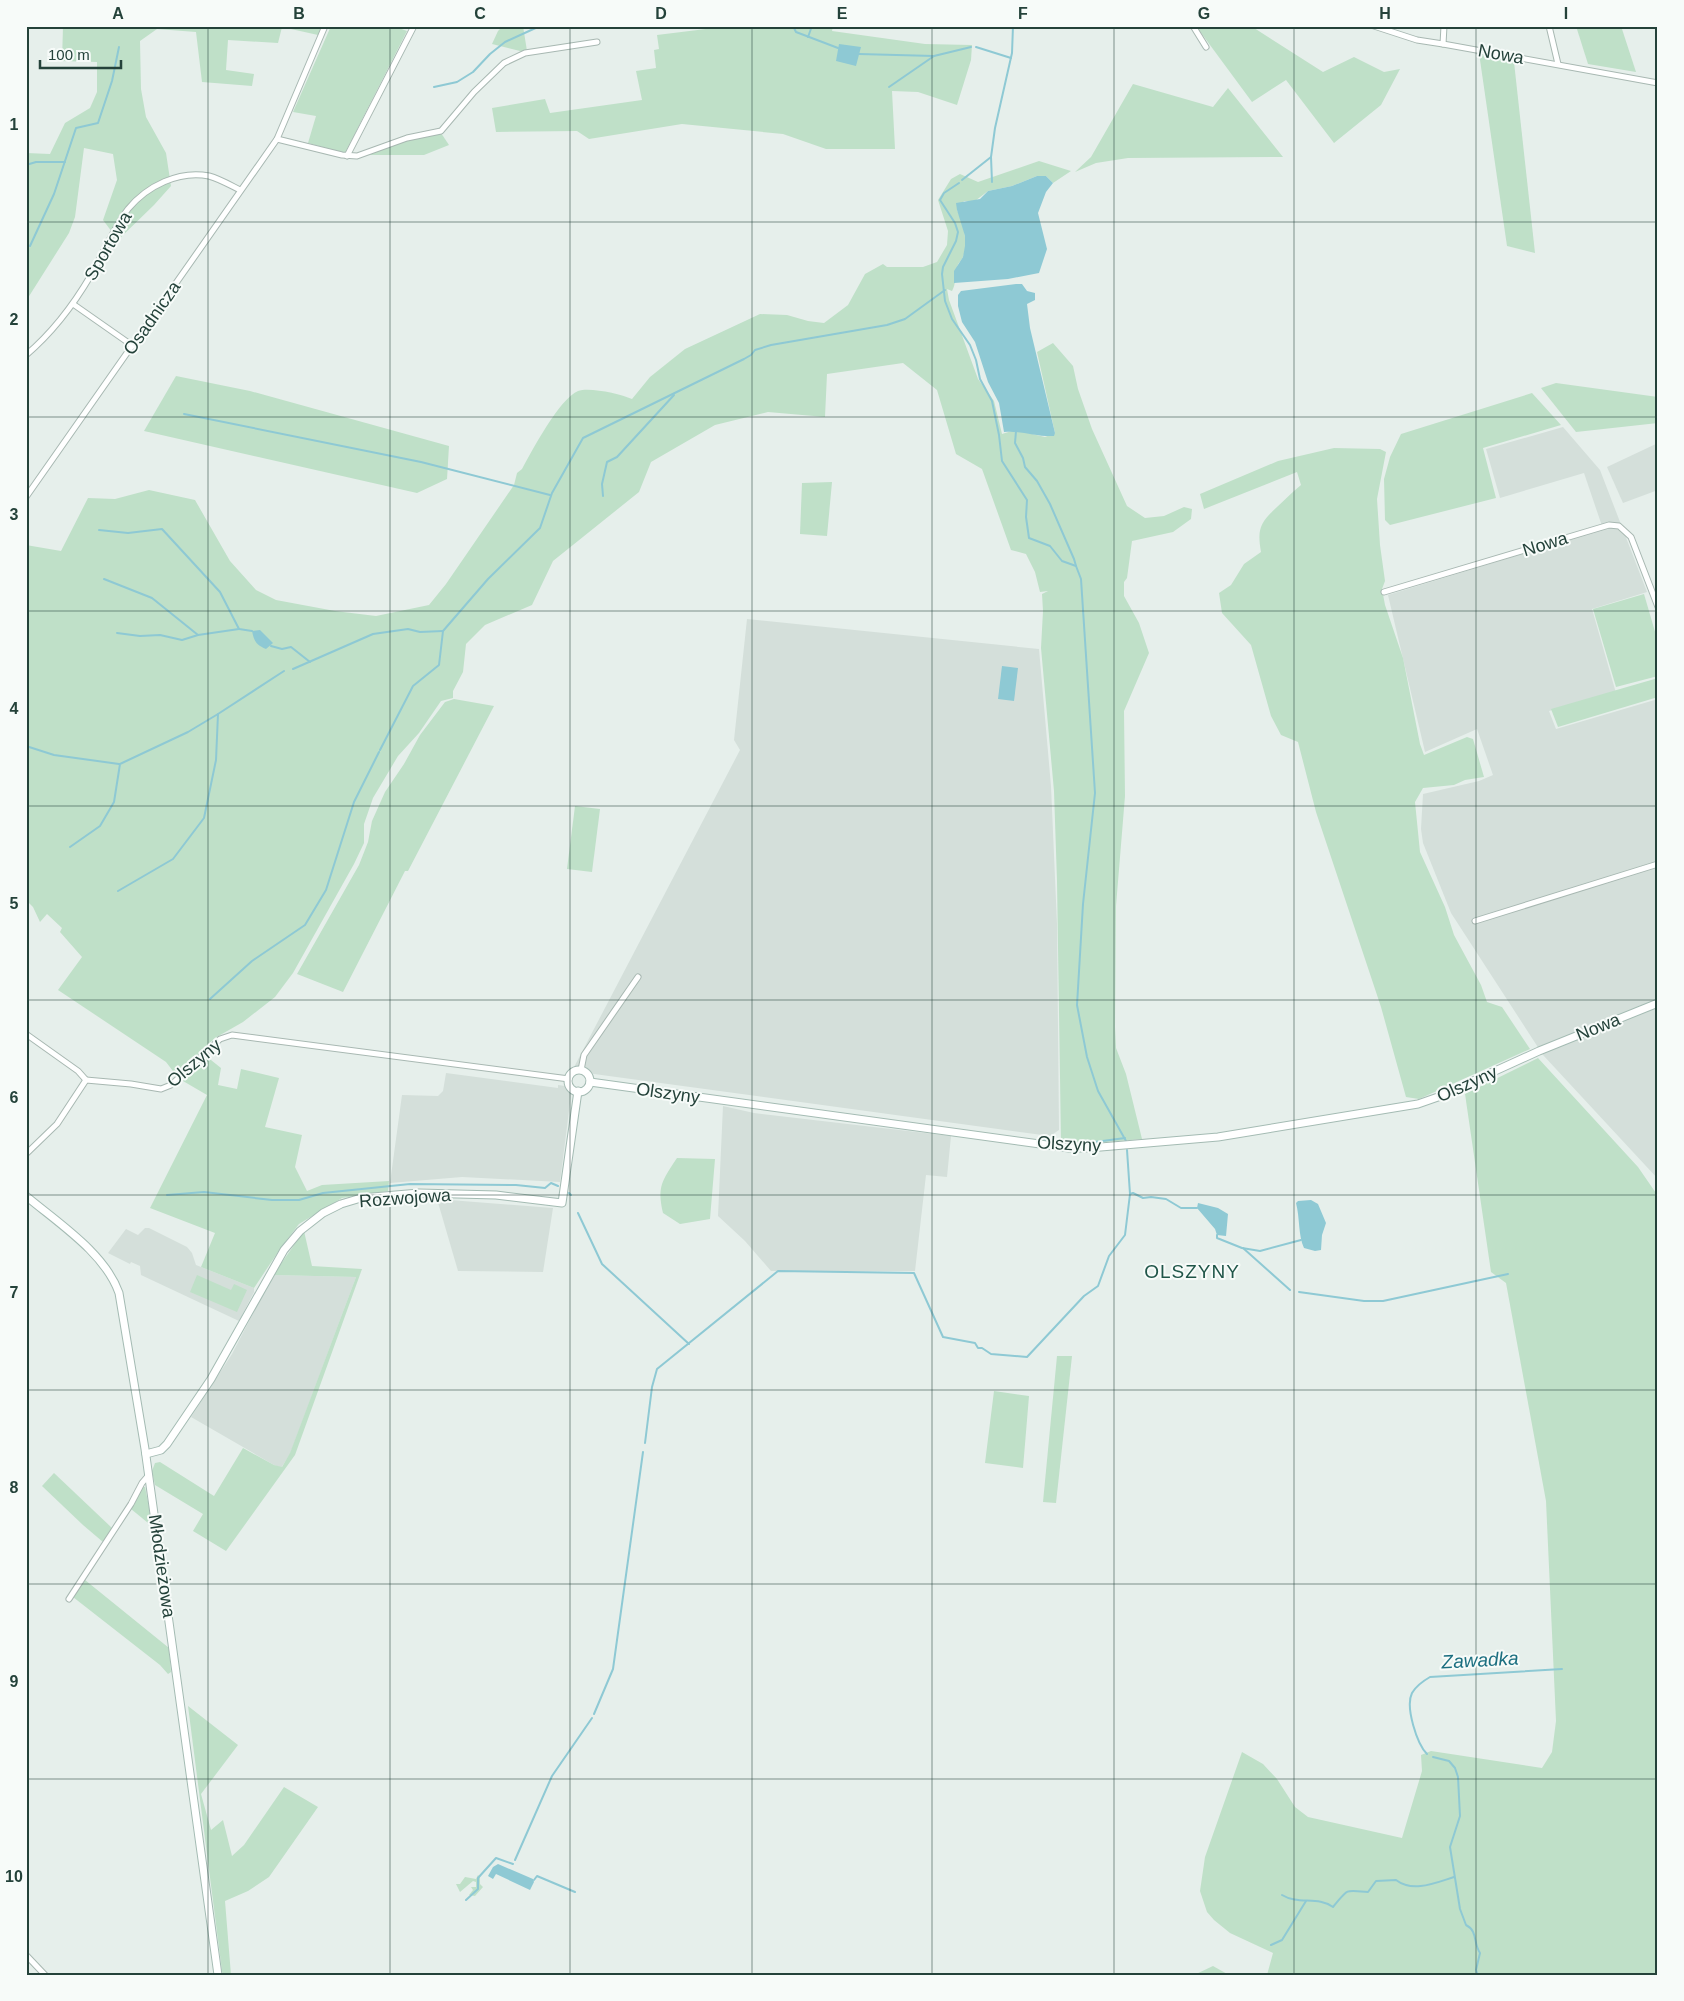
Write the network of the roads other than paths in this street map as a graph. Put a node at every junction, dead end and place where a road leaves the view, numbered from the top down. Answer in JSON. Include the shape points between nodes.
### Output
{"nodes":[{"id":1,"x":325,"y":26,"type":"edge"},
{"id":2,"x":414,"y":26,"type":"edge"},
{"id":3,"x":1193,"y":26,"type":"edge"},
{"id":4,"x":1374,"y":26,"type":"edge"},
{"id":5,"x":1444,"y":26,"type":"edge"},
{"id":6,"x":1549,"y":26,"type":"edge"},
{"id":7,"x":597,"y":42,"type":"dead end"},
{"id":8,"x":1442,"y":44,"type":"junction"},
{"id":9,"x":1206,"y":47,"type":"dead end"},
{"id":10,"x":1558,"y":64,"type":"junction"},
{"id":11,"x":1658,"y":83,"type":"edge"},
{"id":12,"x":277,"y":139,"type":"junction"},
{"id":13,"x":347,"y":156,"type":"junction"},
{"id":14,"x":240,"y":190,"type":"junction"},
{"id":15,"x":73,"y":304,"type":"junction"},
{"id":16,"x":133,"y":346,"type":"junction"},
{"id":17,"x":26,"y":355,"type":"edge"},
{"id":18,"x":26,"y":497,"type":"edge"},
{"id":19,"x":1384,"y":592,"type":"dead end"},
{"id":20,"x":1658,"y":607,"type":"edge"},
{"id":21,"x":1658,"y":864,"type":"edge"},
{"id":22,"x":1475,"y":921,"type":"dead end"},
{"id":23,"x":638,"y":977,"type":"dead end"},
{"id":24,"x":1658,"y":1003,"type":"edge"},
{"id":25,"x":26,"y":1034,"type":"edge"},
{"id":26,"x":1539,"y":1051,"type":"joint"},
{"id":27,"x":581,"y":1070,"type":"junction"},
{"id":28,"x":569,"y":1079,"type":"junction"},
{"id":29,"x":86,"y":1080,"type":"junction"},
{"id":30,"x":590,"y":1082,"type":"junction"},
{"id":31,"x":578,"y":1091,"type":"junction"},
{"id":32,"x":26,"y":1154,"type":"edge"},
{"id":33,"x":26,"y":1196,"type":"edge"},
{"id":34,"x":146,"y":1454,"type":"junction"},
{"id":35,"x":148,"y":1476,"type":"junction"},
{"id":36,"x":69,"y":1599,"type":"dead end"},
{"id":37,"x":26,"y":1955,"type":"edge"},
{"id":38,"x":46,"y":1975,"type":"edge"},
{"id":39,"x":218,"y":1975,"type":"edge"}],
"edges":[{"from":1,"to":12,"type":"street","name":"Osadnicza"},
{"from":2,"to":13,"type":"street"},
{"from":3,"to":9,"type":"street"},
{"from":4,"to":8,"type":"street","name":"Nowa","via":[[1417,40]]},
{"from":5,"to":8,"type":"street"},
{"from":6,"to":10,"type":"street"},
{"from":7,"to":13,"type":"street","via":[[525,53],[504,63],[440,131],[407,138],[357,156]]},
{"from":8,"to":10,"type":"street","name":"Nowa"},
{"from":10,"to":11,"type":"street","name":"Nowa"},
{"from":12,"to":13,"type":"street"},
{"from":12,"to":14,"type":"street","name":"Osadnicza"},
{"from":14,"to":15,"type":"street","name":"Sportowa","via":[[208,176],[194,175],[157,185],[138,198],[128,210]]},
{"from":14,"to":16,"type":"street","name":"Osadnicza"},
{"from":15,"to":16,"type":"street"},
{"from":15,"to":17,"type":"street","name":"Sportowa"},
{"from":16,"to":18,"type":"street","name":"Osadnicza"},
{"from":19,"to":20,"type":"street","name":"Nowa","via":[[1618,526],[1631,537]]},
{"from":21,"to":22,"type":"street"},
{"from":23,"to":27,"type":"street","via":[[584,1056]]},
{"from":24,"to":26,"type":"street","name":"Nowa"},
{"from":25,"to":29,"type":"street"},
{"from":26,"to":30,"type":"street","name":"Olszyny","via":[[1418,1104],[1218,1137],[1077,1148]]},
{"from":27,"to":28,"type":"street","via":[[573,1072]]},
{"from":27,"to":30,"type":"street","via":[[587,1073]]},
{"from":28,"to":29,"type":"street","name":"Olszyny","via":[[232,1035],[220,1038],[171,1085],[161,1089]]},
{"from":28,"to":31,"type":"street","via":[[571,1087]]},
{"from":29,"to":32,"type":"street","via":[[57,1124]]},
{"from":30,"to":31,"type":"street","via":[[586,1089]]},
{"from":31,"to":34,"type":"street","name":"Rozwojowa","via":[[562,1203],[496,1195],[419,1193],[361,1198],[323,1213],[300,1231],[284,1250],[211,1379],[167,1444],[161,1450]]},
{"from":33,"to":34,"type":"street","name":"Młodzieżowa","via":[[101,1260],[115,1282]]},
{"from":34,"to":35,"type":"street","name":"Młodzieżowa"},
{"from":35,"to":36,"type":"street"},
{"from":35,"to":39,"type":"street","name":"Młodzieżowa"},
{"from":37,"to":38,"type":"street"}]}
